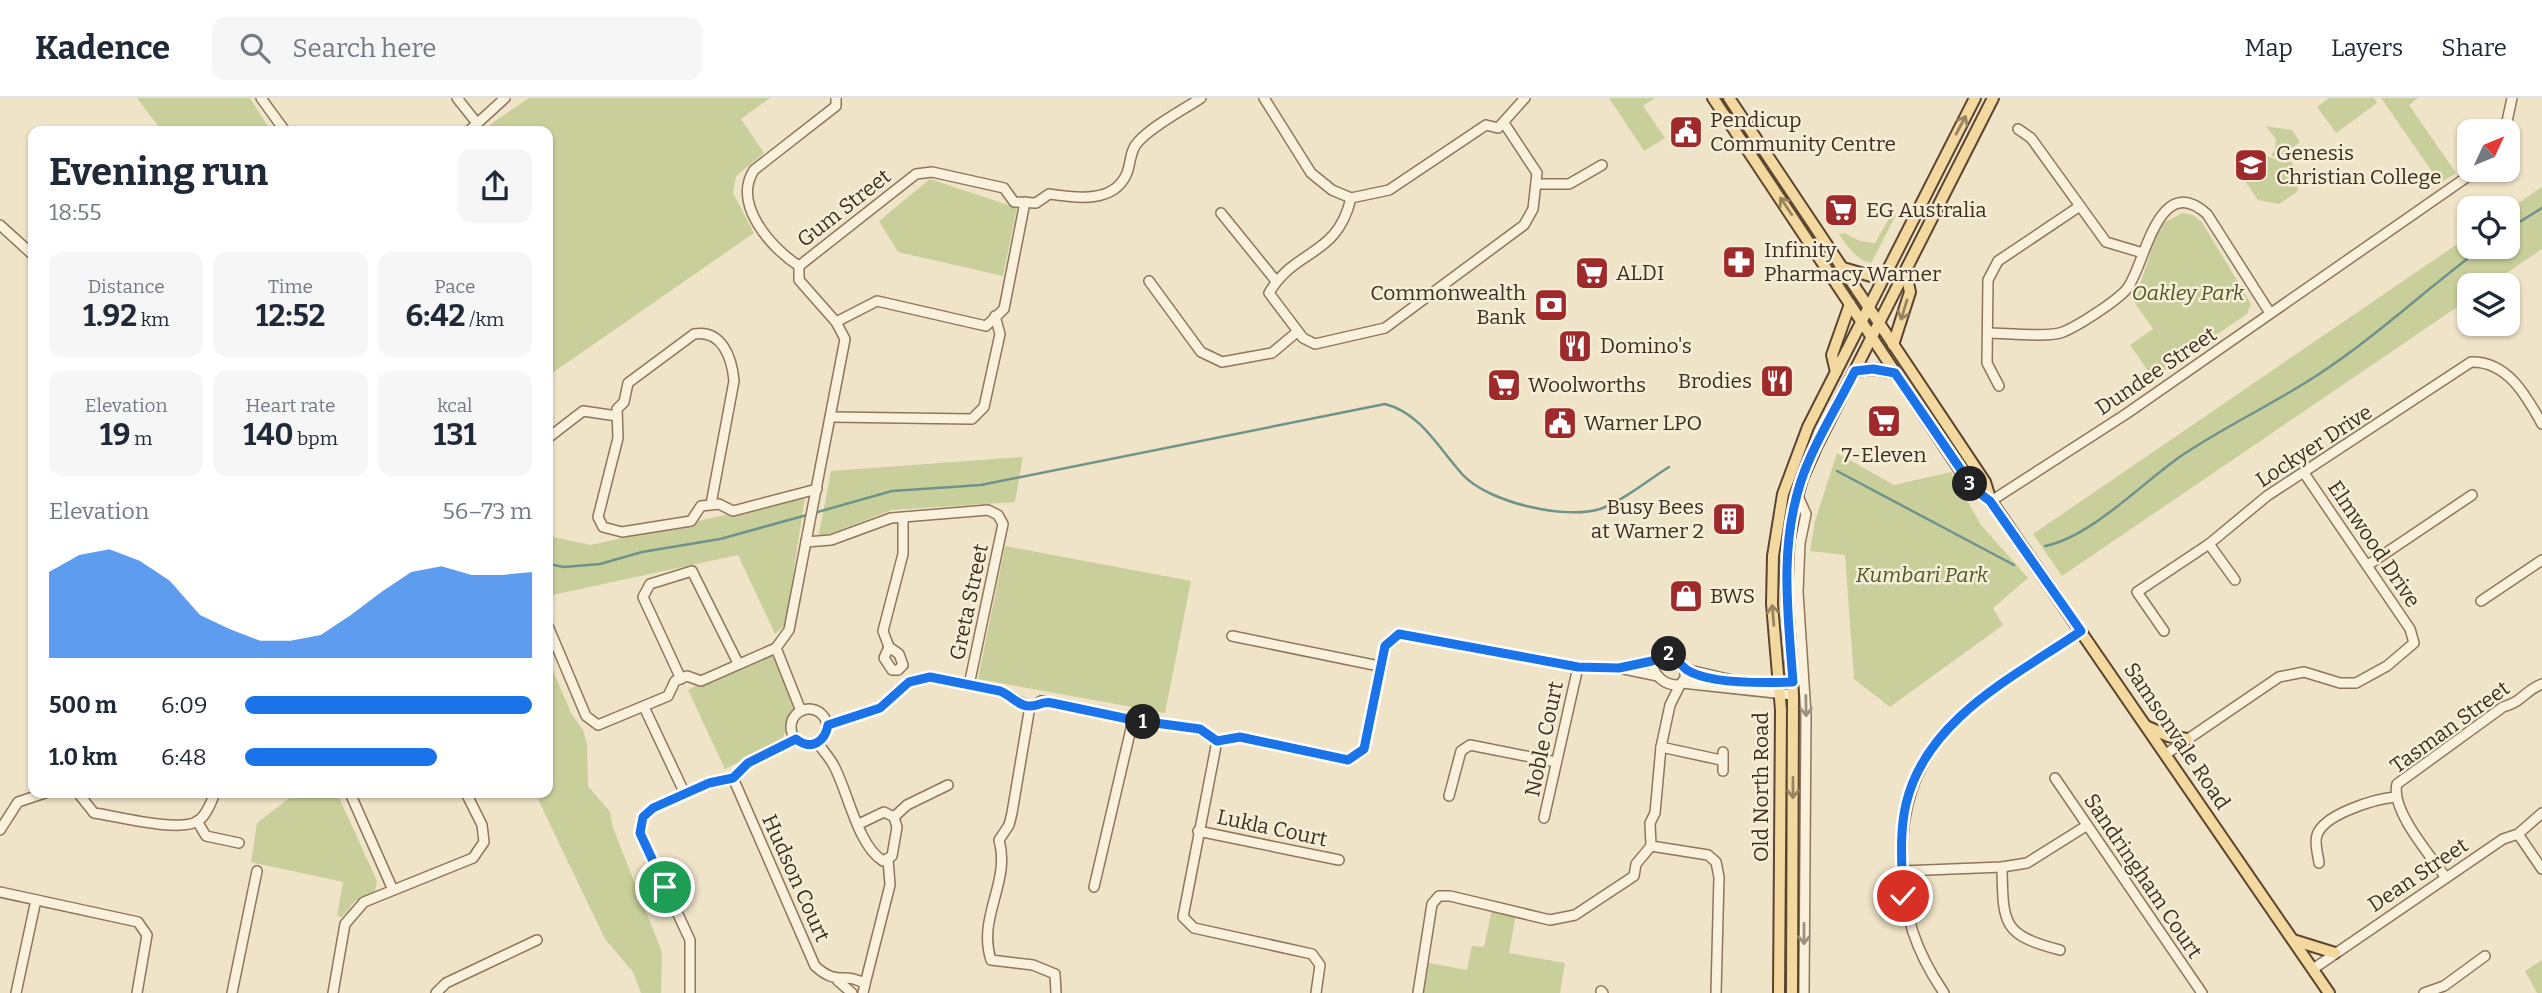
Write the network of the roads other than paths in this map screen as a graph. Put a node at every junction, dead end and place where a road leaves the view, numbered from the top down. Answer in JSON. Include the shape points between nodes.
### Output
{"nodes":[{"id":1,"x":261,"y":98,"type":"edge"},
{"id":2,"x":457,"y":98,"type":"edge"},
{"id":3,"x":505,"y":98,"type":"edge"},
{"id":4,"x":836,"y":98,"type":"edge"},
{"id":5,"x":1202,"y":98,"type":"edge"},
{"id":6,"x":1264,"y":98,"type":"edge"},
{"id":7,"x":1525,"y":98,"type":"edge"},
{"id":8,"x":1713,"y":98,"type":"edge"},
{"id":9,"x":1729,"y":98,"type":"edge"},
{"id":10,"x":1975,"y":98,"type":"edge"},
{"id":11,"x":1993,"y":98,"type":"edge"},
{"id":12,"x":2512,"y":98,"type":"edge"},
{"id":13,"x":2508,"y":119,"type":"edge"},
{"id":14,"x":475,"y":122,"type":"junction"},
{"id":15,"x":1504,"y":122,"type":"junction"},
{"id":16,"x":281,"y":126,"type":"edge"},
{"id":17,"x":472,"y":126,"type":"edge"},
{"id":18,"x":2018,"y":129,"type":"dead end"},
{"id":19,"x":1602,"y":165,"type":"dead end"},
{"id":20,"x":2460,"y":182,"type":"edge"},
{"id":21,"x":1536,"y":184,"type":"junction"},
{"id":22,"x":1351,"y":198,"type":"junction"},
{"id":23,"x":1025,"y":202,"type":"junction"},
{"id":24,"x":2080,"y":206,"type":"junction"},
{"id":25,"x":1221,"y":213,"type":"dead end"},
{"id":26,"x":0,"y":225,"type":"edge"},
{"id":27,"x":28,"y":250,"type":"edge"},
{"id":28,"x":2143,"y":253,"type":"junction"},
{"id":29,"x":799,"y":266,"type":"junction"},
{"id":30,"x":1843,"y":268,"type":"junction"},
{"id":31,"x":1888,"y":272,"type":"junction"},
{"id":32,"x":1906,"y":274,"type":"junction"},
{"id":33,"x":1149,"y":281,"type":"dead end"},
{"id":34,"x":1276,"y":281,"type":"junction"},
{"id":35,"x":1850,"y":303,"type":"junction"},
{"id":36,"x":1870,"y":309,"type":"junction"},
{"id":37,"x":2270,"y":313,"type":"junction"},
{"id":38,"x":995,"y":316,"type":"junction"},
{"id":39,"x":836,"y":322,"type":"junction"},
{"id":40,"x":1862,"y":322,"type":"junction"},
{"id":41,"x":1880,"y":324,"type":"junction"},
{"id":42,"x":1297,"y":332,"type":"junction"},
{"id":43,"x":1988,"y":333,"type":"junction"},
{"id":44,"x":1872,"y":338,"type":"junction"},
{"id":45,"x":1893,"y":345,"type":"junction"},
{"id":46,"x":1855,"y":371,"type":"junction"},
{"id":47,"x":1836,"y":372,"type":"junction"},
{"id":48,"x":1895,"y":373,"type":"junction"},
{"id":49,"x":1999,"y":386,"type":"dead end"},
{"id":50,"x":617,"y":416,"type":"junction"},
{"id":51,"x":831,"y":417,"type":"junction"},
{"id":52,"x":2542,"y":424,"type":"edge"},
{"id":53,"x":553,"y":434,"type":"edge"},
{"id":54,"x":2304,"y":473,"type":"junction"},
{"id":55,"x":817,"y":489,"type":"junction"},
{"id":56,"x":1797,"y":494,"type":"junction"},
{"id":57,"x":2472,"y":495,"type":"dead end"},
{"id":58,"x":1990,"y":501,"type":"junction"},
{"id":59,"x":711,"y":504,"type":"junction"},
{"id":60,"x":903,"y":518,"type":"junction"},
{"id":61,"x":806,"y":542,"type":"junction"},
{"id":62,"x":2209,"y":544,"type":"junction"},
{"id":63,"x":2542,"y":560,"type":"edge"},
{"id":64,"x":2368,"y":565,"type":"junction"},
{"id":65,"x":2235,"y":580,"type":"dead end"},
{"id":66,"x":2482,"y":601,"type":"dead end"},
{"id":67,"x":2081,"y":631,"type":"junction"},
{"id":68,"x":2164,"y":631,"type":"dead end"},
{"id":69,"x":1232,"y":636,"type":"dead end"},
{"id":70,"x":553,"y":638,"type":"edge"},
{"id":71,"x":889,"y":647,"type":"dead end"},
{"id":72,"x":776,"y":648,"type":"junction"},
{"id":73,"x":1652,"y":661,"type":"junction"},
{"id":74,"x":738,"y":663,"type":"junction"},
{"id":75,"x":1380,"y":666,"type":"junction"},
{"id":76,"x":1578,"y":667,"type":"junction"},
{"id":77,"x":1619,"y":668,"type":"junction"},
{"id":78,"x":1685,"y":669,"type":"junction"},
{"id":79,"x":1658,"y":676,"type":"junction"},
{"id":80,"x":681,"y":679,"type":"junction"},
{"id":81,"x":1793,"y":682,"type":"junction"},
{"id":82,"x":1668,"y":684,"type":"junction"},
{"id":83,"x":1681,"y":684,"type":"junction"},
{"id":84,"x":2542,"y":684,"type":"edge"},
{"id":85,"x":969,"y":685,"type":"junction"},
{"id":86,"x":1779,"y":689,"type":"junction"},
{"id":87,"x":1793,"y":695,"type":"junction"},
{"id":88,"x":1670,"y":705,"type":"junction"},
{"id":89,"x":1030,"y":706,"type":"junction"},
{"id":90,"x":644,"y":707,"type":"junction"},
{"id":91,"x":802,"y":711,"type":"junction"},
{"id":92,"x":1133,"y":720,"type":"junction"},
{"id":93,"x":828,"y":725,"type":"junction"},
{"id":94,"x":2148,"y":727,"type":"junction"},
{"id":95,"x":796,"y":739,"type":"junction"},
{"id":96,"x":2187,"y":739,"type":"junction"},
{"id":97,"x":1217,"y":741,"type":"junction"},
{"id":98,"x":818,"y":743,"type":"junction"},
{"id":99,"x":1661,"y":747,"type":"junction"},
{"id":100,"x":2166,"y":754,"type":"junction"},
{"id":101,"x":1556,"y":762,"type":"junction"},
{"id":102,"x":1723,"y":771,"type":"dead end"},
{"id":103,"x":733,"y":778,"type":"junction"},
{"id":104,"x":2055,"y":778,"type":"dead end"},
{"id":105,"x":948,"y":785,"type":"dead end"},
{"id":106,"x":685,"y":794,"type":"junction"},
{"id":107,"x":1449,"y":796,"type":"dead end"},
{"id":108,"x":2395,"y":797,"type":"junction"},
{"id":109,"x":30,"y":798,"type":"edge"},
{"id":110,"x":82,"y":798,"type":"edge"},
{"id":111,"x":213,"y":798,"type":"edge"},
{"id":112,"x":352,"y":798,"type":"edge"},
{"id":113,"x":469,"y":798,"type":"edge"},
{"id":114,"x":2542,"y":813,"type":"edge"},
{"id":115,"x":894,"y":817,"type":"junction"},
{"id":116,"x":1544,"y":818,"type":"dead end"},
{"id":117,"x":197,"y":821,"type":"junction"},
{"id":118,"x":859,"y":824,"type":"junction"},
{"id":119,"x":2086,"y":826,"type":"junction"},
{"id":120,"x":1,"y":827,"type":"edge"},
{"id":121,"x":1198,"y":831,"type":"junction"},
{"id":122,"x":2518,"y":834,"type":"junction"},
{"id":123,"x":239,"y":843,"type":"dead end"},
{"id":124,"x":1651,"y":846,"type":"junction"},
{"id":125,"x":888,"y":859,"type":"junction"},
{"id":126,"x":1339,"y":860,"type":"dead end"},
{"id":127,"x":2319,"y":863,"type":"dead end"},
{"id":128,"x":2002,"y":867,"type":"junction"},
{"id":129,"x":2542,"y":869,"type":"edge"},
{"id":130,"x":257,"y":871,"type":"dead end"},
{"id":131,"x":1902,"y":871,"type":"junction"},
{"id":132,"x":2446,"y":878,"type":"junction"},
{"id":133,"x":1094,"y":887,"type":"dead end"},
{"id":134,"x":393,"y":890,"type":"junction"},
{"id":135,"x":0,"y":892,"type":"edge"},
{"id":136,"x":36,"y":900,"type":"junction"},
{"id":137,"x":537,"y":940,"type":"dead end"},
{"id":138,"x":2293,"y":940,"type":"junction"},
{"id":139,"x":2060,"y":950,"type":"dead end"},
{"id":140,"x":2335,"y":953,"type":"junction"},
{"id":141,"x":2485,"y":956,"type":"dead end"},
{"id":142,"x":2313,"y":969,"type":"junction"},
{"id":143,"x":838,"y":981,"type":"junction"},
{"id":144,"x":864,"y":989,"type":"edge"},
{"id":145,"x":16,"y":993,"type":"edge"},
{"id":146,"x":137,"y":993,"type":"edge"},
{"id":147,"x":232,"y":993,"type":"edge"},
{"id":148,"x":333,"y":993,"type":"edge"},
{"id":149,"x":436,"y":993,"type":"edge"},
{"id":150,"x":690,"y":993,"type":"edge"},
{"id":151,"x":852,"y":993,"type":"edge"},
{"id":152,"x":1056,"y":993,"type":"edge"},
{"id":153,"x":1316,"y":993,"type":"edge"},
{"id":154,"x":1418,"y":993,"type":"edge"},
{"id":155,"x":1716,"y":993,"type":"edge"},
{"id":156,"x":1779,"y":993,"type":"edge"},
{"id":157,"x":1791,"y":993,"type":"edge"},
{"id":158,"x":1804,"y":993,"type":"edge"},
{"id":159,"x":1944,"y":993,"type":"edge"},
{"id":160,"x":2202,"y":993,"type":"edge"},
{"id":161,"x":2329,"y":993,"type":"edge"},
{"id":162,"x":2424,"y":993,"type":"edge"}],
"edges":[{"from":1,"to":16,"type":"street"},
{"from":2,"to":14,"type":"street"},
{"from":3,"to":14,"type":"street"},
{"from":4,"to":29,"type":"street","via":[[836,106],[754,170],[746,183],[747,204],[780,254]]},
{"from":5,"to":23,"type":"street","via":[[1137,142],[1127,173],[1105,195],[1049,194],[1036,203]]},
{"from":6,"to":22,"type":"street","via":[[1311,173]]},
{"from":7,"to":15,"type":"street"},
{"from":35,"to":8,"type":"main road","name":"Samsonvale Road","one_way":true},
{"from":9,"to":30,"type":"main road","name":"Samsonvale Road"},
{"from":31,"to":10,"type":"main road","name":"Old North Road","one_way":true},
{"from":11,"to":32,"type":"main road","name":"Old North Road"},
{"from":12,"to":13,"type":"street"},
{"from":14,"to":17,"type":"street"},
{"from":15,"to":21,"type":"street","via":[[1532,161]]},
{"from":15,"to":22,"type":"street","via":[[1498,128],[1486,125],[1389,190]]},
{"from":18,"to":24,"type":"street","via":[[2031,138]]},
{"from":19,"to":21,"type":"street","via":[[1569,184]]},
{"from":20,"to":37,"type":"street","name":"Dundee Street"},
{"from":21,"to":42,"type":"street","via":[[1533,209],[1524,225],[1385,328],[1315,344]]},
{"from":22,"to":34,"type":"street","via":[[1345,222],[1327,243]]},
{"from":23,"to":29,"type":"street","name":"Gum Street","via":[[1014,202],[1004,188],[932,172],[915,174]]},
{"from":23,"to":38,"type":"street","via":[[1003,309]]},
{"from":24,"to":28,"type":"street","via":[[2106,242]]},
{"from":24,"to":43,"type":"street","via":[[1998,261],[1988,280]]},
{"from":25,"to":34,"type":"street"},
{"from":26,"to":27,"type":"street"},
{"from":28,"to":37,"type":"street","via":[[2161,216],[2177,205],[2197,207],[2207,214]]},
{"from":28,"to":43,"type":"street","via":[[2125,291],[2062,333]]},
{"from":29,"to":39,"type":"street","name":"Gum Street","via":[[799,280]]},
{"from":30,"to":31,"type":"main road","via":[[1871,276]]},
{"from":30,"to":36,"type":"main road","name":"Samsonvale Road"},
{"from":31,"to":36,"type":"main road","name":"Old North Road"},
{"from":32,"to":41,"type":"main road","name":"Old North Road"},
{"from":32,"to":45,"type":"main road","one_way":true,"via":[[1910,292]]},
{"from":33,"to":42,"type":"street","via":[[1201,352],[1222,362],[1272,353]]},
{"from":34,"to":42,"type":"street","via":[[1269,293]]},
{"from":35,"to":40,"type":"main road","name":"Samsonvale Road"},
{"from":35,"to":47,"type":"main road","via":[[1832,355]]},
{"from":36,"to":40,"type":"main road","name":"Old North Road"},
{"from":36,"to":41,"type":"main road","name":"Samsonvale Road"},
{"from":37,"to":58,"type":"street","name":"Dundee Street","via":[[2126,414]]},
{"from":38,"to":39,"type":"street","via":[[986,326],[877,302]]},
{"from":38,"to":51,"type":"street","via":[[1000,334],[984,407],[972,419]]},
{"from":39,"to":51,"type":"street","via":[[845,339]]},
{"from":40,"to":44,"type":"main road","name":"Samsonvale Road"},
{"from":40,"to":47,"type":"main road","name":"Old North Road"},
{"from":41,"to":44,"type":"main road","name":"Old North Road"},
{"from":41,"to":45,"type":"main road","name":"Samsonvale Road"},
{"from":43,"to":49,"type":"street","via":[[1987,363]]},
{"from":44,"to":46,"type":"main road","name":"Old North Road"},
{"from":44,"to":48,"type":"main road","name":"Samsonvale Road"},
{"from":45,"to":58,"type":"main road","name":"Samsonvale Road","via":[[1985,482]]},
{"from":46,"to":48,"type":"main road"},
{"from":46,"to":56,"type":"main road","name":"Old North Road"},
{"from":86,"to":47,"type":"main road","name":"Old North Road","one_way":true,"via":[[1772,604],[1777,519],[1796,454]]},
{"from":48,"to":58,"type":"main road","name":"Samsonvale Road","via":[[1974,489]]},
{"from":50,"to":53,"type":"street","via":[[583,411]]},
{"from":50,"to":59,"type":"street","via":[[618,438],[598,517],[603,527],[622,533],[691,521],[701,506]]},
{"from":50,"to":59,"type":"street","via":[[628,383],[694,334],[715,336],[733,361],[734,381]]},
{"from":51,"to":55,"type":"street"},
{"from":52,"to":54,"type":"street","name":"Lockyer Drive","via":[[2501,368],[2471,362]]},
{"from":54,"to":62,"type":"street","name":"Lockyer Drive"},
{"from":54,"to":64,"type":"street","name":"Elmwood Drive"},
{"from":55,"to":59,"type":"street","via":[[733,511]]},
{"from":55,"to":61,"type":"street"},
{"from":56,"to":81,"type":"main road","name":"Old North Road","via":[[1786,572]]},
{"from":56,"to":158,"type":"street","name":"Old North Road","one_way":true,"via":[[1806,514],[1798,592],[1806,715]]},
{"from":57,"to":64,"type":"street"},
{"from":58,"to":67,"type":"main road","name":"Samsonvale Road"},
{"from":60,"to":61,"type":"street","name":"Greta Street","via":[[831,540]]},
{"from":60,"to":71,"type":"street","via":[[903,554],[883,631]]},
{"from":60,"to":85,"type":"street","name":"Greta Street","via":[[988,510],[998,514],[1003,524]]},
{"from":61,"to":72,"type":"street","via":[[789,630]]},
{"from":62,"to":65,"type":"street"},
{"from":62,"to":68,"type":"street","name":"Lockyer Drive","via":[[2137,592]]},
{"from":63,"to":66,"type":"street"},
{"from":64,"to":96,"type":"street","name":"Elmwood Drive","via":[[2413,635],[2414,643],[2404,654],[2356,683],[2304,672],[2279,677]]},
{"from":67,"to":94,"type":"main road","name":"Samsonvale Road"},
{"from":67,"to":131,"type":"street","via":[[1958,716],[1931,747],[1913,779],[1905,806]]},
{"from":69,"to":75,"type":"street"},
{"from":70,"to":90,"type":"street","via":[[586,716],[598,724]]},
{"from":72,"to":74,"type":"street"},
{"from":72,"to":91,"type":"street"},
{"from":73,"to":77,"type":"street"},
{"from":73,"to":78,"type":"street","via":[[1666,654],[1678,658]]},
{"from":73,"to":79,"type":"street"},
{"from":74,"to":80,"type":"street","via":[[701,681],[687,676]]},
{"from":74,"to":80,"type":"street","via":[[692,571],[650,584],[643,597]]},
{"from":75,"to":76,"type":"street","via":[[1387,642],[1399,634]]},
{"from":75,"to":97,"type":"street","via":[[1364,749],[1353,759],[1240,737]]},
{"from":76,"to":77,"type":"street"},
{"from":76,"to":101,"type":"street","name":"Noble Court"},
{"from":77,"to":79,"type":"street"},
{"from":78,"to":83,"type":"street"},
{"from":78,"to":86,"type":"street"},
{"from":79,"to":82,"type":"street"},
{"from":80,"to":90,"type":"street","via":[[675,681],[668,696]]},
{"from":81,"to":86,"type":"street"},
{"from":81,"to":87,"type":"main road","name":"Old North Road"},
{"from":82,"to":83,"type":"street"},
{"from":82,"to":88,"type":"street"},
{"from":83,"to":86,"type":"street"},
{"from":83,"to":88,"type":"street"},
{"from":84,"to":108,"type":"street","name":"Tasman Street","via":[[2400,781]]},
{"from":85,"to":89,"type":"street","via":[[1000,691],[1018,704]]},
{"from":85,"to":93,"type":"street","via":[[930,677],[909,682],[880,708]]},
{"from":86,"to":87,"type":"street"},
{"from":86,"to":156,"type":"main road","name":"Old North Road"},
{"from":87,"to":157,"type":"main road","name":"Old North Road","one_way":true},
{"from":88,"to":99,"type":"street"},
{"from":89,"to":92,"type":"street","via":[[1041,701]]},
{"from":89,"to":152,"type":"street","via":[[1012,813],[999,840],[1003,860],[985,941],[991,960],[1033,965],[1055,974]]},
{"from":90,"to":106,"type":"street"},
{"from":91,"to":93,"type":"street","via":[[822,714]]},
{"from":91,"to":95,"type":"street","via":[[793,719]]},
{"from":92,"to":97,"type":"street","via":[[1200,729]]},
{"from":92,"to":133,"type":"street"},
{"from":93,"to":98,"type":"street"},
{"from":94,"to":96,"type":"main road"},
{"from":94,"to":100,"type":"main road","name":"Samsonvale Road"},
{"from":95,"to":98,"type":"street","via":[[809,745]]},
{"from":95,"to":103,"type":"street","via":[[748,763]]},
{"from":96,"to":100,"type":"street","name":"Elmwood Drive"},
{"from":97,"to":121,"type":"street"},
{"from":98,"to":118,"type":"street","via":[[834,766]]},
{"from":99,"to":102,"type":"street","via":[[1722,756]]},
{"from":99,"to":124,"type":"street"},
{"from":100,"to":138,"type":"main road","name":"Samsonvale Road"},
{"from":101,"to":107,"type":"street","via":[[1470,745],[1461,751]]},
{"from":101,"to":116,"type":"street","name":"Noble Court"},
{"from":103,"to":106,"type":"street"},
{"from":103,"to":143,"type":"street","name":"Hudson Court","via":[[815,966]]},
{"from":104,"to":119,"type":"street","name":"Sandringham Court"},
{"from":105,"to":115,"type":"street","via":[[907,804]]},
{"from":106,"to":150,"type":"street","via":[[653,808],[643,817],[640,833],[690,940]]},
{"from":108,"to":127,"type":"street","via":[[2357,804],[2322,827],[2316,841]]},
{"from":108,"to":132,"type":"street","name":"Tasman Street"},
{"from":109,"to":120,"type":"street","via":[[18,802]]},
{"from":110,"to":117,"type":"street","via":[[94,813],[176,825]]},
{"from":111,"to":117,"type":"street"},
{"from":112,"to":134,"type":"street"},
{"from":113,"to":134,"type":"street","via":[[484,842],[473,858]]},
{"from":114,"to":122,"type":"street","name":"Dean Street"},
{"from":115,"to":118,"type":"street","via":[[884,812]]},
{"from":115,"to":125,"type":"street","via":[[897,827]]},
{"from":117,"to":123,"type":"street","via":[[206,836]]},
{"from":118,"to":125,"type":"street","via":[[873,855]]},
{"from":119,"to":128,"type":"street","via":[[2027,863]]},
{"from":119,"to":160,"type":"street","name":"Sandringham Court"},
{"from":121,"to":126,"type":"street","name":"Lukla Court"},
{"from":121,"to":153,"type":"street","via":[[1182,912],[1185,922],[1194,928],[1312,954],[1320,965]]},
{"from":122,"to":129,"type":"street"},
{"from":122,"to":132,"type":"street","name":"Dean Street","via":[[2503,839]]},
{"from":124,"to":154,"type":"street","via":[[1636,864],[1634,876],[1575,915],[1550,920],[1439,896],[1432,904]]},
{"from":124,"to":155,"type":"street","via":[[1708,855],[1716,862]]},
{"from":125,"to":144,"type":"street","via":[[890,885]]},
{"from":128,"to":131,"type":"street"},
{"from":128,"to":139,"type":"street","via":[[2003,907],[2009,926],[2025,940]]},
{"from":130,"to":147,"type":"street"},
{"from":131,"to":159,"type":"street","via":[[1908,923]]},
{"from":132,"to":140,"type":"street","name":"Dean Street"},
{"from":134,"to":148,"type":"street","via":[[364,902],[345,924]]},
{"from":135,"to":136,"type":"street"},
{"from":136,"to":145,"type":"street"},
{"from":136,"to":146,"type":"street","via":[[138,922],[147,934]]},
{"from":137,"to":149,"type":"street","via":[[446,983]]},
{"from":138,"to":140,"type":"main road"},
{"from":138,"to":142,"type":"main road","name":"Samsonvale Road"},
{"from":140,"to":142,"type":"street","name":"Dean Street"},
{"from":141,"to":162,"type":"street","via":[[2444,986]]},
{"from":142,"to":161,"type":"main road","name":"Samsonvale Road"},
{"from":143,"to":144,"type":"street","via":[[849,978]]},
{"from":143,"to":151,"type":"street","name":"Hudson Court"}]}
